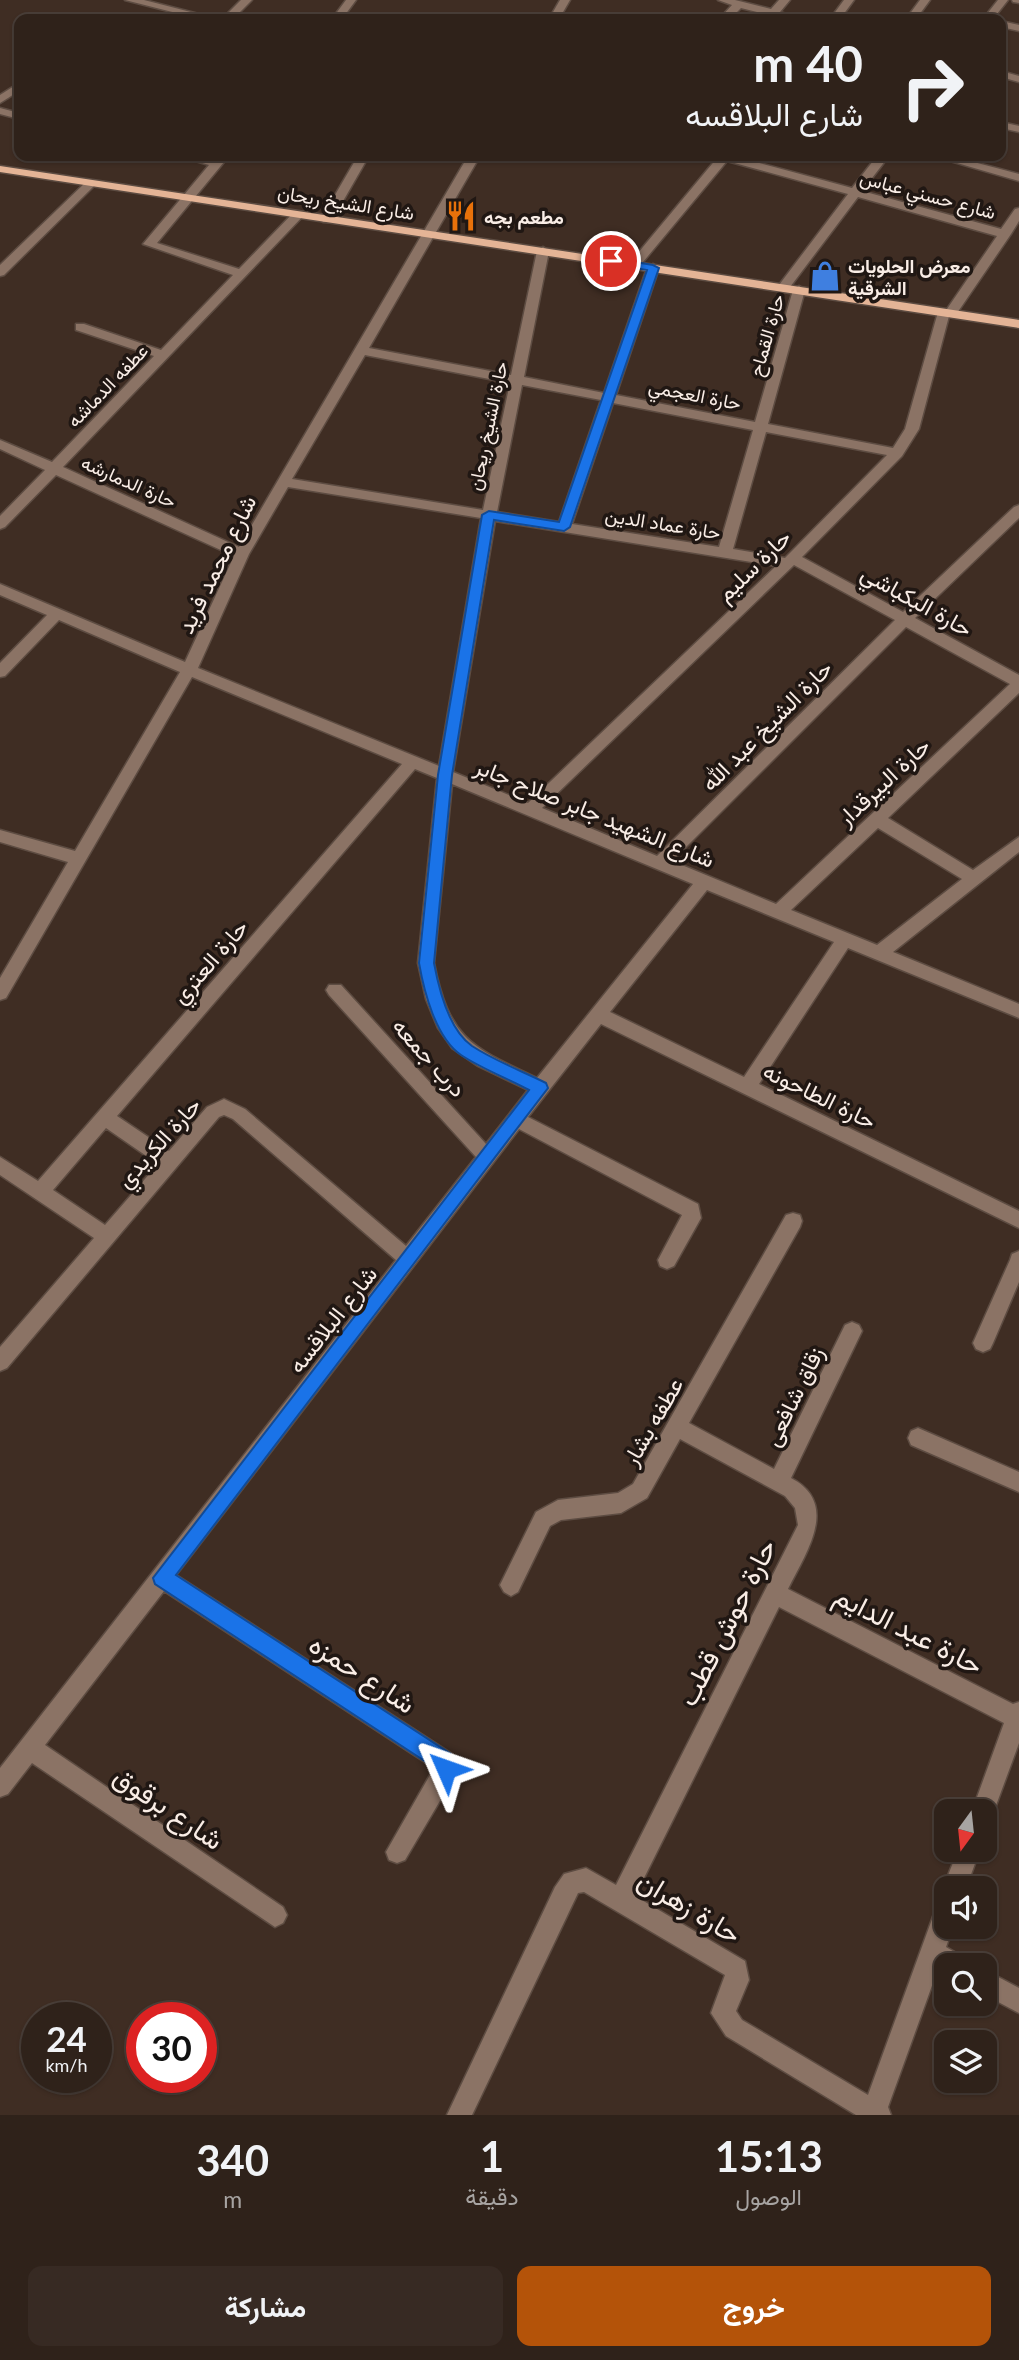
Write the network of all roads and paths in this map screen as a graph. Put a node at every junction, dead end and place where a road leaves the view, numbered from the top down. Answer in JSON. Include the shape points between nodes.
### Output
{"nodes":[{"id":1,"x":130,"y":0,"type":"edge"},
{"id":2,"x":247,"y":0,"type":"edge"},
{"id":3,"x":723,"y":0,"type":"edge"},
{"id":4,"x":785,"y":0,"type":"edge"},
{"id":5,"x":1003,"y":0,"type":"edge"},
{"id":6,"x":739,"y":4,"type":"junction"},
{"id":7,"x":773,"y":13,"type":"junction"},
{"id":8,"x":191,"y":14,"type":"edge"},
{"id":9,"x":232,"y":14,"type":"edge"},
{"id":10,"x":729,"y":14,"type":"edge"},
{"id":11,"x":777,"y":14,"type":"edge"},
{"id":12,"x":992,"y":14,"type":"edge"},
{"id":13,"x":217,"y":161,"type":"edge"},
{"id":14,"x":360,"y":161,"type":"dead end"},
{"id":15,"x":471,"y":161,"type":"edge"},
{"id":16,"x":719,"y":161,"type":"edge"},
{"id":17,"x":741,"y":161,"type":"edge"},
{"id":18,"x":880,"y":161,"type":"edge"},
{"id":19,"x":957,"y":161,"type":"edge"},
{"id":20,"x":0,"y":169,"type":"edge"},
{"id":21,"x":1019,"y":178,"type":"edge"},
{"id":22,"x":91,"y":183,"type":"junction"},
{"id":23,"x":855,"y":192,"type":"junction"},
{"id":24,"x":187,"y":196,"type":"junction"},
{"id":25,"x":1019,"y":212,"type":"edge"},
{"id":26,"x":299,"y":214,"type":"junction"},
{"id":27,"x":327,"y":219,"type":"junction"},
{"id":28,"x":1004,"y":233,"type":"junction"},
{"id":29,"x":429,"y":234,"type":"junction"},
{"id":30,"x":543,"y":251,"type":"junction"},
{"id":31,"x":634,"y":265,"type":"junction"},
{"id":32,"x":653,"y":268,"type":"junction"},
{"id":33,"x":0,"y":272,"type":"edge"},
{"id":34,"x":242,"y":274,"type":"junction"},
{"id":35,"x":783,"y":288,"type":"junction"},
{"id":36,"x":799,"y":290,"type":"junction"},
{"id":37,"x":948,"y":313,"type":"junction"},
{"id":38,"x":1019,"y":324,"type":"edge"},
{"id":39,"x":80,"y":327,"type":"dead end"},
{"id":40,"x":361,"y":350,"type":"junction"},
{"id":41,"x":163,"y":355,"type":"junction"},
{"id":42,"x":516,"y":380,"type":"junction"},
{"id":43,"x":607,"y":397,"type":"junction"},
{"id":44,"x":761,"y":426,"type":"junction"},
{"id":45,"x":0,"y":444,"type":"edge"},
{"id":46,"x":897,"y":453,"type":"junction"},
{"id":47,"x":54,"y":468,"type":"junction"},
{"id":48,"x":283,"y":482,"type":"junction"},
{"id":49,"x":1019,"y":510,"type":"edge"},
{"id":50,"x":489,"y":515,"type":"junction"},
{"id":51,"x":0,"y":524,"type":"edge"},
{"id":52,"x":564,"y":527,"type":"junction"},
{"id":53,"x":725,"y":552,"type":"junction"},
{"id":54,"x":242,"y":554,"type":"junction"},
{"id":55,"x":791,"y":560,"type":"junction"},
{"id":56,"x":0,"y":589,"type":"edge"},
{"id":57,"x":57,"y":613,"type":"junction"},
{"id":58,"x":905,"y":619,"type":"junction"},
{"id":59,"x":189,"y":670,"type":"junction"},
{"id":60,"x":0,"y":672,"type":"edge"},
{"id":61,"x":1019,"y":683,"type":"edge"},
{"id":62,"x":412,"y":762,"type":"junction"},
{"id":63,"x":445,"y":775,"type":"junction"},
{"id":64,"x":530,"y":810,"type":"junction"},
{"id":65,"x":876,"y":819,"type":"junction"},
{"id":66,"x":0,"y":836,"type":"edge"},
{"id":67,"x":1019,"y":843,"type":"edge"},
{"id":68,"x":79,"y":859,"type":"junction"},
{"id":69,"x":660,"y":863,"type":"junction"},
{"id":70,"x":972,"y":878,"type":"junction"},
{"id":71,"x":704,"y":882,"type":"junction"},
{"id":72,"x":779,"y":912,"type":"junction"},
{"id":73,"x":845,"y":939,"type":"junction"},
{"id":74,"x":879,"y":953,"type":"junction"},
{"id":75,"x":335,"y":990,"type":"dead end"},
{"id":76,"x":0,"y":993,"type":"edge"},
{"id":77,"x":1019,"y":1011,"type":"edge"},
{"id":78,"x":600,"y":1015,"type":"junction"},
{"id":79,"x":747,"y":1087,"type":"junction"},
{"id":80,"x":540,"y":1088,"type":"junction"},
{"id":81,"x":104,"y":1118,"type":"junction"},
{"id":82,"x":517,"y":1120,"type":"junction"},
{"id":83,"x":488,"y":1157,"type":"junction"},
{"id":84,"x":170,"y":1162,"type":"junction"},
{"id":85,"x":0,"y":1165,"type":"edge"},
{"id":86,"x":41,"y":1191,"type":"junction"},
{"id":87,"x":1019,"y":1220,"type":"edge"},
{"id":88,"x":793,"y":1221,"type":"dead end"},
{"id":89,"x":107,"y":1237,"type":"junction"},
{"id":90,"x":410,"y":1260,"type":"junction"},
{"id":91,"x":667,"y":1261,"type":"dead end"},
{"id":92,"x":1019,"y":1261,"type":"edge"},
{"id":93,"x":852,"y":1331,"type":"dead end"},
{"id":94,"x":983,"y":1343,"type":"dead end"},
{"id":95,"x":0,"y":1362,"type":"edge"},
{"id":96,"x":677,"y":1427,"type":"junction"},
{"id":97,"x":918,"y":1438,"type":"dead end"},
{"id":98,"x":779,"y":1481,"type":"junction"},
{"id":99,"x":1019,"y":1482,"type":"edge"},
{"id":100,"x":162,"y":1578,"type":"junction"},
{"id":101,"x":511,"y":1585,"type":"dead end"},
{"id":102,"x":774,"y":1593,"type":"junction"},
{"id":103,"x":1018,"y":1716,"type":"edge"},
{"id":104,"x":30,"y":1748,"type":"junction"},
{"id":105,"x":1011,"y":1758,"type":"edge"},
{"id":106,"x":0,"y":1786,"type":"edge"},
{"id":107,"x":989,"y":1799,"type":"edge"},
{"id":108,"x":397,"y":1852,"type":"dead end"},
{"id":109,"x":621,"y":1900,"type":"junction"},
{"id":110,"x":275,"y":1915,"type":"dead end"},
{"id":111,"x":937,"y":1939,"type":"edge"},
{"id":112,"x":932,"y":1952,"type":"joint"},
{"id":113,"x":997,"y":1989,"type":"edge"},
{"id":114,"x":1019,"y":2001,"type":"edge"},
{"id":115,"x":875,"y":2114,"type":"edge"},
{"id":116,"x":459,"y":2115,"type":"edge"}],
"edges":[{"from":1,"to":8,"type":"street"},
{"from":2,"to":9,"type":"street"},
{"from":3,"to":6,"type":"street"},
{"from":4,"to":7,"type":"street"},
{"from":5,"to":12,"type":"street"},
{"from":6,"to":7,"type":"street"},
{"from":6,"to":10,"type":"street"},
{"from":7,"to":11,"type":"street"},
{"from":13,"to":24,"type":"street"},
{"from":14,"to":27,"type":"street"},
{"from":15,"to":29,"type":"street","name":"شارع محمد فريد"},
{"from":16,"to":31,"type":"street"},
{"from":17,"to":23,"type":"street","name":"شارع حسني عباس"},
{"from":18,"to":23,"type":"street"},
{"from":19,"to":21,"type":"street"},
{"from":20,"to":22,"type":"main road","name":"شارع الشيخ ريحان"},
{"from":22,"to":24,"type":"main road","name":"شارع الشيخ ريحان"},
{"from":22,"to":33,"type":"street"},
{"from":23,"to":28,"type":"street","name":"شارع حسني عباس"},
{"from":23,"to":35,"type":"street"},
{"from":24,"to":26,"type":"main road","name":"شارع الشيخ ريحان"},
{"from":24,"to":34,"type":"street","via":[[149,244]]},
{"from":25,"to":28,"type":"street","name":"حارة سليم"},
{"from":26,"to":27,"type":"main road","name":"شارع الشيخ ريحان"},
{"from":26,"to":34,"type":"street","name":"عطفه الدماشه"},
{"from":27,"to":29,"type":"main road","name":"شارع الشيخ ريحان"},
{"from":28,"to":37,"type":"street","name":"حارة سليم"},
{"from":29,"to":30,"type":"main road","name":"شارع الشيخ ريحان"},
{"from":29,"to":40,"type":"street","name":"شارع محمد فريد"},
{"from":30,"to":31,"type":"main road","name":"شارع الشيخ ريحان"},
{"from":30,"to":42,"type":"street","name":"حارة الشيخ ريحان"},
{"from":31,"to":32,"type":"main road","name":"شارع الشيخ ريحان"},
{"from":32,"to":35,"type":"main road","name":"شارع الشيخ ريحان"},
{"from":32,"to":43,"type":"street"},
{"from":34,"to":41,"type":"street","name":"عطفه الدماشه"},
{"from":35,"to":36,"type":"main road","name":"شارع الشيخ ريحان"},
{"from":36,"to":37,"type":"main road","name":"شارع الشيخ ريحان"},
{"from":36,"to":44,"type":"street","name":"حارة القماح"},
{"from":37,"to":38,"type":"main road","name":"شارع الشيخ ريحان"},
{"from":37,"to":46,"type":"street","name":"حارة سليم","via":[[912,429]]},
{"from":39,"to":41,"type":"street"},
{"from":40,"to":42,"type":"street","name":"حارة العجمي"},
{"from":40,"to":48,"type":"street","name":"شارع محمد فريد"},
{"from":41,"to":47,"type":"street","name":"عطفه الدماشه"},
{"from":42,"to":43,"type":"street","name":"حارة العجمي"},
{"from":42,"to":50,"type":"street","name":"حارة الشيخ ريحان"},
{"from":43,"to":44,"type":"street","name":"حارة العجمي"},
{"from":43,"to":52,"type":"street"},
{"from":44,"to":46,"type":"street","name":"حارة العجمي"},
{"from":44,"to":53,"type":"street","name":"حارة القماح"},
{"from":45,"to":47,"type":"street","name":"حارة الدمارشه"},
{"from":46,"to":55,"type":"street","name":"حارة سليم"},
{"from":47,"to":51,"type":"street","name":"عطفه الدماشه"},
{"from":47,"to":54,"type":"street","name":"حارة الدمارشه"},
{"from":48,"to":50,"type":"street","name":"حارة عماد الدين"},
{"from":48,"to":54,"type":"street","name":"شارع محمد فريد"},
{"from":49,"to":58,"type":"street","name":"حارة الشيخ عبد الله"},
{"from":50,"to":52,"type":"street","name":"حارة عماد الدين"},
{"from":50,"to":63,"type":"street","name":"حارة الشيخ ريحان"},
{"from":52,"to":53,"type":"street","name":"حارة عماد الدين"},
{"from":53,"to":55,"type":"street","name":"حارة عماد الدين"},
{"from":54,"to":59,"type":"street","name":"شارع محمد فريد"},
{"from":55,"to":58,"type":"street","name":"حارة البكباشي"},
{"from":55,"to":64,"type":"street","name":"حارة سليم"},
{"from":56,"to":57,"type":"street","name":"شارع الشهيد جابر صلاح جابر"},
{"from":57,"to":59,"type":"street","name":"شارع الشهيد جابر صلاح جابر"},
{"from":57,"to":60,"type":"street"},
{"from":58,"to":61,"type":"street","name":"حارة البكباشي"},
{"from":58,"to":69,"type":"street","name":"حارة الشيخ عبد الله"},
{"from":59,"to":62,"type":"street","name":"شارع الشهيد جابر صلاح جابر"},
{"from":59,"to":68,"type":"street","name":"شارع محمد فريد"},
{"from":61,"to":65,"type":"street","name":"حارة البيرقدار"},
{"from":62,"to":63,"type":"street","name":"شارع الشهيد جابر صلاح جابر"},
{"from":62,"to":81,"type":"street","name":"حارة العتري"},
{"from":63,"to":64,"type":"street","name":"شارع الشهيد جابر صلاح جابر"},
{"from":63,"to":80,"type":"street","name":"حارة الشيخ ريحان","via":[[426,963],[432,993],[445,1022],[465,1049]]},
{"from":64,"to":69,"type":"street","name":"شارع الشهيد جابر صلاح جابر"},
{"from":65,"to":70,"type":"street"},
{"from":65,"to":72,"type":"street","name":"حارة البيرقدار"},
{"from":66,"to":68,"type":"street"},
{"from":67,"to":70,"type":"street"},
{"from":68,"to":76,"type":"street","name":"شارع محمد فريد"},
{"from":69,"to":71,"type":"street","name":"شارع الشهيد جابر صلاح جابر"},
{"from":70,"to":74,"type":"street"},
{"from":71,"to":72,"type":"street","name":"شارع الشهيد جابر صلاح جابر"},
{"from":71,"to":78,"type":"street","name":"شارع البلاقسه"},
{"from":72,"to":73,"type":"street","name":"شارع الشهيد جابر صلاح جابر"},
{"from":73,"to":74,"type":"street","name":"شارع الشهيد جابر صلاح جابر"},
{"from":73,"to":79,"type":"street"},
{"from":74,"to":77,"type":"street","name":"شارع الشهيد جابر صلاح جابر"},
{"from":75,"to":83,"type":"street","name":"درب جمعه"},
{"from":78,"to":79,"type":"street","name":"حارة الطاحونه"},
{"from":78,"to":80,"type":"street","name":"شارع البلاقسه"},
{"from":79,"to":87,"type":"street","name":"حارة الطاحونه"},
{"from":80,"to":82,"type":"street","name":"شارع البلاقسه"},
{"from":81,"to":84,"type":"street"},
{"from":81,"to":86,"type":"street","name":"حارة العتري"},
{"from":82,"to":83,"type":"street","name":"شارع البلاقسه"},
{"from":82,"to":91,"type":"street","via":[[691,1210],[692,1218]]},
{"from":83,"to":90,"type":"street","name":"شارع البلاقسه"},
{"from":84,"to":89,"type":"street","name":"حارة الكريدي"},
{"from":84,"to":90,"type":"street","name":"حارة الكريدي","via":[[213,1112],[224,1107],[239,1114]]},
{"from":85,"to":86,"type":"street"},
{"from":86,"to":89,"type":"street"},
{"from":88,"to":96,"type":"street","name":"عطفه بشار"},
{"from":89,"to":95,"type":"street","name":"حارة الكريدي"},
{"from":90,"to":100,"type":"street","name":"شارع البلاقسه"},
{"from":92,"to":94,"type":"street"},
{"from":93,"to":98,"type":"street","name":"زقاق شافعى"},
{"from":96,"to":98,"type":"street","name":"حارة حوش قطب"},
{"from":96,"to":101,"type":"street","name":"عطفه بشار","via":[[640,1491],[621,1503],[558,1510],[543,1519]]},
{"from":97,"to":99,"type":"street"},
{"from":98,"to":102,"type":"street","name":"حارة حوش قطب","via":[[804,1504],[808,1526]]},
{"from":100,"to":104,"type":"street","name":"شارع البلاقسه"},
{"from":100,"to":108,"type":"street","name":"شارع حمزه","via":[[444,1762],[446,1769]]},
{"from":102,"to":103,"type":"street","name":"حارة عبد الدايم"},
{"from":102,"to":109,"type":"street","name":"حارة حوش قطب"},
{"from":103,"to":105,"type":"street"},
{"from":104,"to":106,"type":"street","name":"شارع البلاقسه"},
{"from":104,"to":110,"type":"street","name":"شارع برقوق"},
{"from":105,"to":107,"type":"street"},
{"from":109,"to":115,"type":"street","name":"حارة زهران","via":[[737,1969],[723,2013],[734,2028]]},
{"from":109,"to":116,"type":"street","name":"حارة زهران","via":[[586,1880],[572,1882]]},
{"from":111,"to":112,"type":"street"},
{"from":112,"to":115,"type":"street"},
{"from":113,"to":114,"type":"street"}]}
